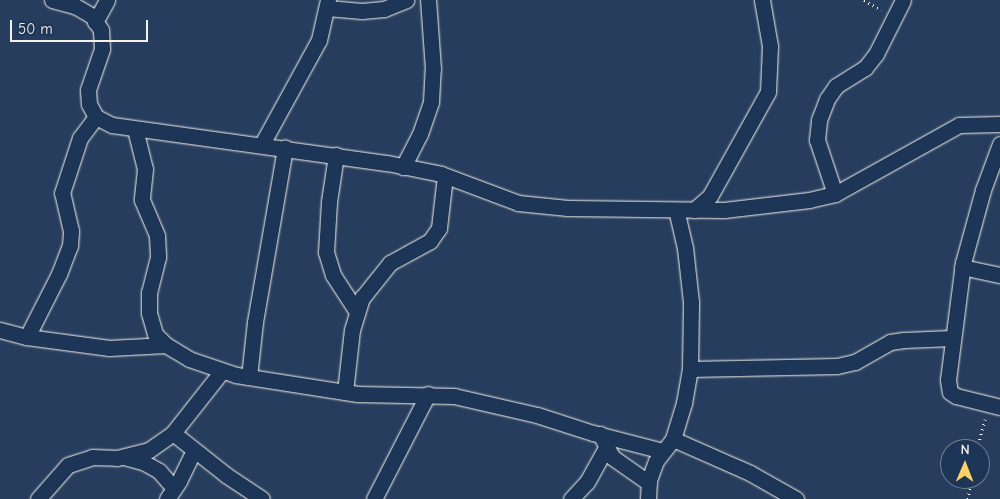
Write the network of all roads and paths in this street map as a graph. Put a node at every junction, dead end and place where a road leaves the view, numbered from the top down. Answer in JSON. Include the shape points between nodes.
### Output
{"nodes":[{"id":1,"x":52,"y":0,"type":"edge"},
{"id":2,"x":107,"y":0,"type":"edge"},
{"id":3,"x":406,"y":0,"type":"edge"},
{"id":4,"x":428,"y":0,"type":"edge"},
{"id":5,"x":762,"y":0,"type":"edge"},
{"id":6,"x":903,"y":0,"type":"edge"},
{"id":7,"x":328,"y":4,"type":"edge"},
{"id":8,"x":95,"y":22,"type":"junction"},
{"id":9,"x":96,"y":117,"type":"junction"},
{"id":10,"x":1000,"y":124,"type":"edge"},
{"id":11,"x":135,"y":129,"type":"junction"},
{"id":12,"x":262,"y":144,"type":"junction"},
{"id":13,"x":1000,"y":144,"type":"edge"},
{"id":14,"x":285,"y":148,"type":"junction"},
{"id":15,"x":336,"y":156,"type":"junction"},
{"id":16,"x":404,"y":167,"type":"junction"},
{"id":17,"x":445,"y":176,"type":"junction"},
{"id":18,"x":835,"y":194,"type":"junction"},
{"id":19,"x":676,"y":210,"type":"junction"},
{"id":20,"x":694,"y":210,"type":"junction"},
{"id":21,"x":962,"y":267,"type":"junction"},
{"id":22,"x":1000,"y":275,"type":"edge"},
{"id":23,"x":357,"y":312,"type":"junction"},
{"id":24,"x":0,"y":330,"type":"edge"},
{"id":25,"x":27,"y":337,"type":"junction"},
{"id":26,"x":952,"y":338,"type":"junction"},
{"id":27,"x":166,"y":345,"type":"junction"},
{"id":28,"x":690,"y":369,"type":"junction"},
{"id":29,"x":222,"y":371,"type":"junction"},
{"id":30,"x":249,"y":377,"type":"junction"},
{"id":31,"x":345,"y":392,"type":"junction"},
{"id":32,"x":428,"y":394,"type":"junction"},
{"id":33,"x":995,"y":405,"type":"edge"},
{"id":34,"x":173,"y":433,"type":"junction"},
{"id":35,"x":673,"y":439,"type":"junction"},
{"id":36,"x":981,"y":439,"type":"edge"},
{"id":37,"x":603,"y":441,"type":"junction"},
{"id":38,"x":194,"y":450,"type":"junction"},
{"id":39,"x":663,"y":451,"type":"junction"},
{"id":40,"x":123,"y":456,"type":"junction"},
{"id":41,"x":649,"y":483,"type":"junction"},
{"id":42,"x":171,"y":494,"type":"edge"},
{"id":43,"x":38,"y":499,"type":"edge"},
{"id":44,"x":262,"y":499,"type":"edge"},
{"id":45,"x":374,"y":499,"type":"edge"},
{"id":46,"x":571,"y":499,"type":"edge"},
{"id":47,"x":648,"y":499,"type":"edge"},
{"id":48,"x":796,"y":499,"type":"edge"}],
"edges":[{"from":1,"to":8,"type":"street","via":[[75,6],[92,16]]},
{"from":2,"to":8,"type":"street"},
{"from":3,"to":7,"type":"street","via":[[384,9],[362,12]]},
{"from":4,"to":16,"type":"street","via":[[433,69],[431,102]]},
{"from":5,"to":20,"type":"street","via":[[770,46],[768,92],[710,196]]},
{"from":6,"to":18,"type":"street","via":[[876,54],[865,68],[836,86],[819,120],[817,140]]},
{"from":7,"to":12,"type":"street","via":[[319,40]]},
{"from":8,"to":9,"type":"street","via":[[101,30],[102,49],[88,90],[89,104]]},
{"from":9,"to":11,"type":"street","via":[[112,125]]},
{"from":9,"to":25,"type":"street","via":[[80,138],[62,193],[71,231],[70,246]]},
{"from":10,"to":18,"type":"street","via":[[959,125]]},
{"from":11,"to":12,"type":"street"},
{"from":11,"to":27,"type":"street","via":[[145,169],[142,200],[157,236],[158,257],[149,292],[150,313],[155,334]]},
{"from":12,"to":14,"type":"street"},
{"from":13,"to":21,"type":"street","via":[[983,190]]},
{"from":14,"to":15,"type":"street"},
{"from":14,"to":30,"type":"street","via":[[255,322]]},
{"from":15,"to":16,"type":"street"},
{"from":15,"to":23,"type":"street","via":[[326,252],[333,275]]},
{"from":16,"to":17,"type":"street"},
{"from":17,"to":19,"type":"street","via":[[518,203],[568,208]]},
{"from":17,"to":23,"type":"street","via":[[439,228],[430,241],[390,263],[362,298]]},
{"from":18,"to":20,"type":"street","via":[[762,206]]},
{"from":19,"to":20,"type":"street"},
{"from":19,"to":28,"type":"street","via":[[685,248],[691,302]]},
{"from":21,"to":22,"type":"street"},
{"from":21,"to":26,"type":"street"},
{"from":23,"to":31,"type":"street"},
{"from":24,"to":25,"type":"street"},
{"from":25,"to":27,"type":"street","via":[[110,348]]},
{"from":26,"to":28,"type":"street","via":[[890,342],[854,362],[837,366]]},
{"from":26,"to":33,"type":"street","via":[[950,392]]},
{"from":27,"to":29,"type":"street","via":[[189,359]]},
{"from":28,"to":35,"type":"street"},
{"from":29,"to":30,"type":"street"},
{"from":29,"to":34,"type":"street"},
{"from":30,"to":31,"type":"street"},
{"from":31,"to":32,"type":"street"},
{"from":32,"to":37,"type":"street","via":[[495,404]]},
{"from":32,"to":45,"type":"street"},
{"from":33,"to":36,"type":"path"},
{"from":34,"to":38,"type":"street"},
{"from":34,"to":40,"type":"street","via":[[149,450]]},
{"from":35,"to":39,"type":"street"},
{"from":35,"to":48,"type":"street","via":[[750,473]]},
{"from":37,"to":39,"type":"street"},
{"from":37,"to":41,"type":"street","via":[[621,465]]},
{"from":37,"to":46,"type":"street","via":[[587,482]]},
{"from":38,"to":42,"type":"street"},
{"from":38,"to":44,"type":"street"},
{"from":39,"to":41,"type":"street"},
{"from":40,"to":42,"type":"street","via":[[159,470]]},
{"from":40,"to":43,"type":"street","via":[[92,458],[68,465]]},
{"from":41,"to":47,"type":"street"}]}
